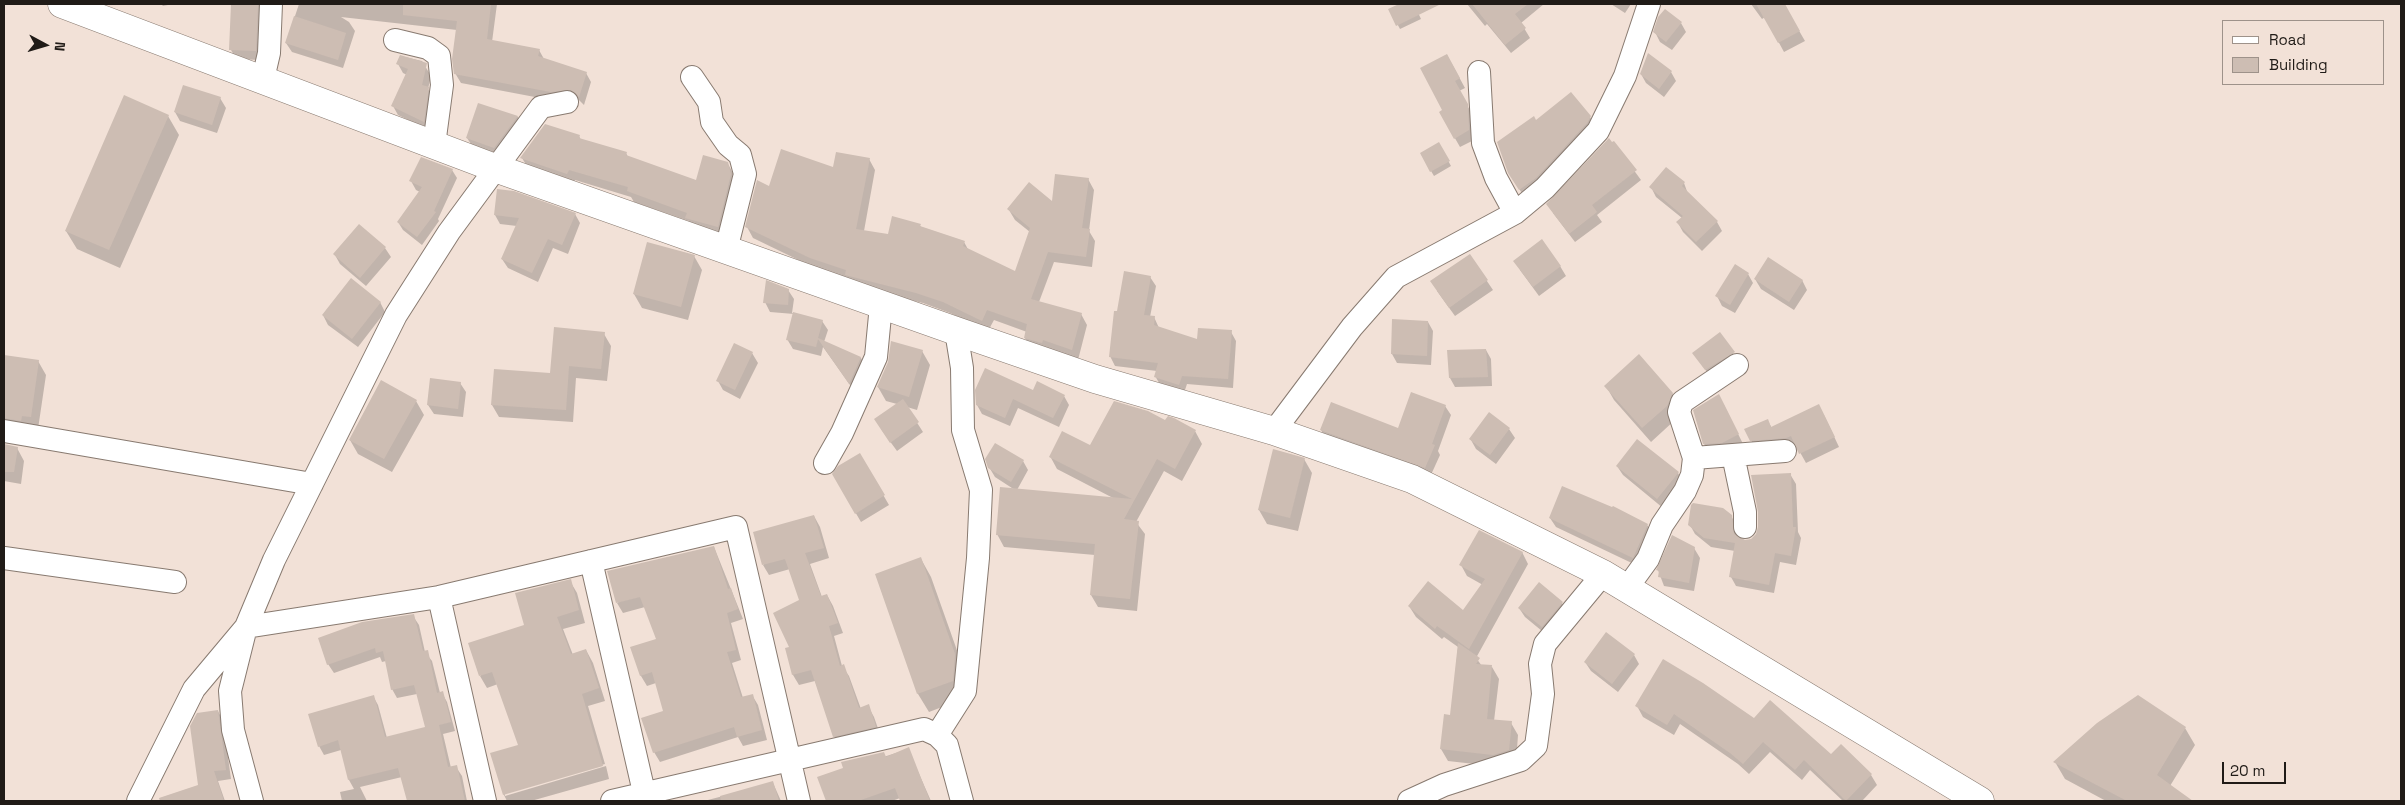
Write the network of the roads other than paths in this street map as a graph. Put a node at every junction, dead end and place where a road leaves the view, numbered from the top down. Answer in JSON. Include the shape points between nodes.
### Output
{"nodes":[{"id":1,"x":62,"y":4,"type":"edge"},
{"id":2,"x":271,"y":4,"type":"edge"},
{"id":3,"x":1649,"y":4,"type":"edge"},
{"id":4,"x":395,"y":40,"type":"dead end"},
{"id":5,"x":1479,"y":72,"type":"dead end"},
{"id":6,"x":692,"y":77,"type":"dead end"},
{"id":7,"x":263,"y":79,"type":"junction"},
{"id":8,"x":567,"y":102,"type":"dead end"},
{"id":9,"x":434,"y":145,"type":"junction"},
{"id":10,"x":495,"y":168,"type":"junction"},
{"id":11,"x":1515,"y":213,"type":"junction"},
{"id":12,"x":726,"y":250,"type":"junction"},
{"id":13,"x":881,"y":305,"type":"junction"},
{"id":14,"x":956,"y":331,"type":"junction"},
{"id":15,"x":1737,"y":365,"type":"dead end"},
{"id":16,"x":4,"y":431,"type":"edge"},
{"id":17,"x":1274,"y":431,"type":"junction"},
{"id":18,"x":1785,"y":451,"type":"dead end"},
{"id":19,"x":1732,"y":455,"type":"junction"},
{"id":20,"x":1694,"y":458,"type":"junction"},
{"id":21,"x":825,"y":463,"type":"dead end"},
{"id":22,"x":312,"y":484,"type":"junction"},
{"id":23,"x":1745,"y":527,"type":"dead end"},
{"id":24,"x":4,"y":558,"type":"edge"},
{"id":25,"x":591,"y":561,"type":"junction"},
{"id":26,"x":1603,"y":574,"type":"junction"},
{"id":27,"x":176,"y":582,"type":"dead end"},
{"id":28,"x":1627,"y":588,"type":"junction"},
{"id":29,"x":439,"y":597,"type":"junction"},
{"id":30,"x":246,"y":627,"type":"junction"},
{"id":31,"x":938,"y":735,"type":"junction"},
{"id":32,"x":789,"y":759,"type":"junction"},
{"id":33,"x":645,"y":798,"type":"edge"},
{"id":34,"x":138,"y":801,"type":"edge"},
{"id":35,"x":252,"y":801,"type":"edge"},
{"id":36,"x":485,"y":801,"type":"edge"},
{"id":37,"x":612,"y":801,"type":"edge"},
{"id":38,"x":799,"y":801,"type":"edge"},
{"id":39,"x":962,"y":801,"type":"edge"},
{"id":40,"x":1409,"y":801,"type":"edge"},
{"id":41,"x":1980,"y":801,"type":"edge"}],
"edges":[{"from":1,"to":7,"type":"street"},
{"from":2,"to":7,"type":"street","via":[[269,53]]},
{"from":3,"to":11,"type":"street","via":[[1625,76],[1598,130],[1545,188]]},
{"from":4,"to":9,"type":"street","via":[[428,48],[439,56],[442,86]]},
{"from":5,"to":11,"type":"street","via":[[1483,143],[1496,178]]},
{"from":6,"to":12,"type":"street","via":[[709,102],[712,122],[728,145],[740,155],[745,174]]},
{"from":7,"to":9,"type":"street"},
{"from":8,"to":10,"type":"street","via":[[540,107]]},
{"from":9,"to":10,"type":"street"},
{"from":10,"to":12,"type":"street"},
{"from":10,"to":22,"type":"street","via":[[396,315]]},
{"from":11,"to":17,"type":"street","via":[[1396,277],[1352,327]]},
{"from":12,"to":13,"type":"street"},
{"from":13,"to":14,"type":"street"},
{"from":13,"to":21,"type":"street","via":[[876,357],[842,434]]},
{"from":14,"to":17,"type":"street","via":[[1095,379]]},
{"from":14,"to":31,"type":"street","via":[[962,368],[963,430],[981,490],[978,558],[965,692]]},
{"from":15,"to":20,"type":"street","via":[[1682,402],[1679,412]]},
{"from":16,"to":22,"type":"street"},
{"from":17,"to":26,"type":"street","via":[[1412,479]]},
{"from":18,"to":19,"type":"street"},
{"from":19,"to":20,"type":"street"},
{"from":19,"to":23,"type":"street","via":[[1745,512]]},
{"from":20,"to":28,"type":"street","via":[[1692,475],[1685,491],[1662,525],[1648,559]]},
{"from":22,"to":30,"type":"street","via":[[274,560]]},
{"from":24,"to":27,"type":"street"},
{"from":25,"to":29,"type":"street"},
{"from":25,"to":32,"type":"street","via":[[736,527]]},
{"from":25,"to":33,"type":"street"},
{"from":26,"to":28,"type":"street"},
{"from":26,"to":40,"type":"street","via":[[1545,644],[1540,664],[1543,694],[1536,746],[1521,760],[1444,785]]},
{"from":28,"to":41,"type":"street"},
{"from":29,"to":30,"type":"street"},
{"from":29,"to":36,"type":"street"},
{"from":30,"to":34,"type":"street","via":[[194,689]]},
{"from":30,"to":35,"type":"street","via":[[230,691],[233,730]]},
{"from":31,"to":32,"type":"street","via":[[924,729]]},
{"from":31,"to":39,"type":"street","via":[[947,745]]},
{"from":32,"to":33,"type":"street"},
{"from":32,"to":38,"type":"street"},
{"from":33,"to":37,"type":"street"}]}
